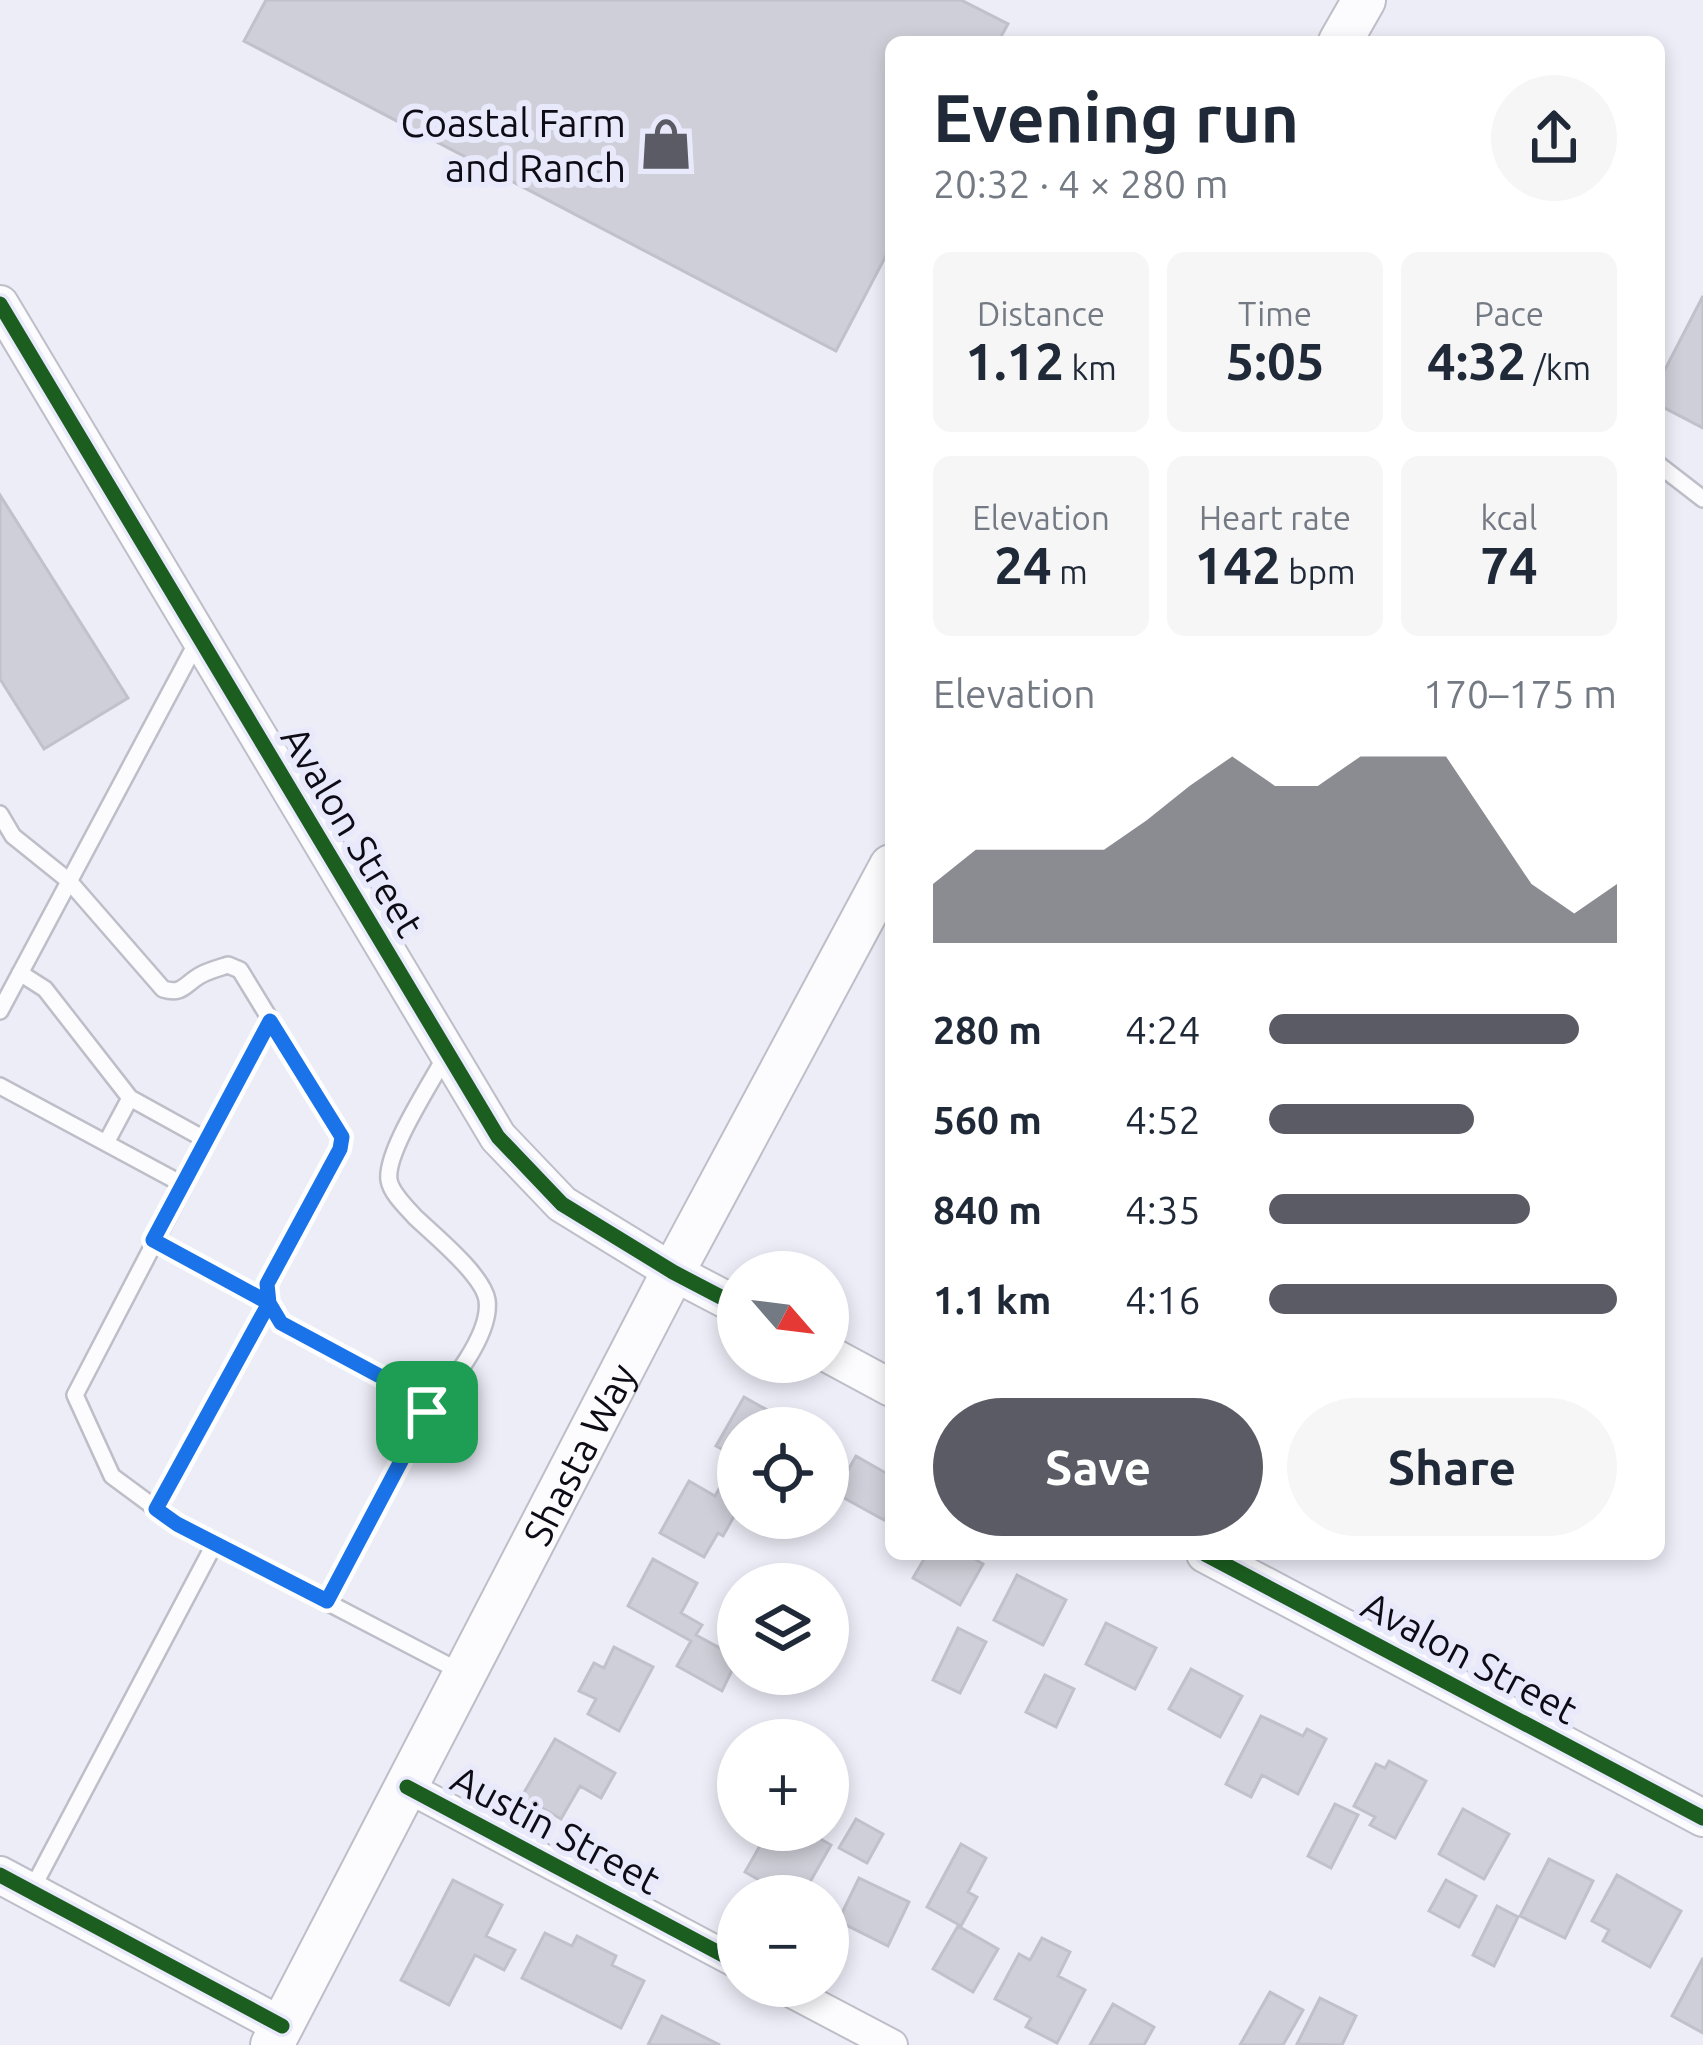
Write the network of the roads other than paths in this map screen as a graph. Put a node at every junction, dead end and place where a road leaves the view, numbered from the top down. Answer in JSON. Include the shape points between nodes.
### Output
{"nodes":[{"id":1,"x":1364,"y":0,"type":"edge"},
{"id":2,"x":1343,"y":36,"type":"edge"},
{"id":3,"x":0,"y":304,"type":"edge"},
{"id":4,"x":1665,"y":470,"type":"edge"},
{"id":5,"x":1703,"y":499,"type":"edge"},
{"id":6,"x":199,"y":637,"type":"junction"},
{"id":7,"x":0,"y":814,"type":"edge"},
{"id":8,"x":885,"y":877,"type":"edge"},
{"id":9,"x":69,"y":881,"type":"junction"},
{"id":10,"x":20,"y":973,"type":"junction"},
{"id":11,"x":0,"y":1011,"type":"edge"},
{"id":12,"x":270,"y":1021,"type":"junction"},
{"id":13,"x":448,"y":1052,"type":"junction"},
{"id":14,"x":0,"y":1086,"type":"edge"},
{"id":15,"x":130,"y":1098,"type":"junction"},
{"id":16,"x":206,"y":1141,"type":"junction"},
{"id":17,"x":106,"y":1144,"type":"junction"},
{"id":18,"x":182,"y":1184,"type":"junction"},
{"id":19,"x":153,"y":1240,"type":"junction"},
{"id":20,"x":673,"y":1272,"type":"junction"},
{"id":21,"x":717,"y":1295,"type":"edge"},
{"id":22,"x":269,"y":1303,"type":"junction"},
{"id":23,"x":849,"y":1365,"type":"edge"},
{"id":24,"x":885,"y":1385,"type":"edge"},
{"id":25,"x":427,"y":1412,"type":"junction"},
{"id":26,"x":156,"y":1509,"type":"junction"},
{"id":27,"x":215,"y":1544,"type":"junction"},
{"id":28,"x":1216,"y":1560,"type":"edge"},
{"id":29,"x":327,"y":1601,"type":"junction"},
{"id":30,"x":465,"y":1674,"type":"junction"},
{"id":31,"x":406,"y":1787,"type":"junction"},
{"id":32,"x":1703,"y":1818,"type":"edge"},
{"id":33,"x":16,"y":1884,"type":"edge"},
{"id":34,"x":717,"y":1953,"type":"edge"},
{"id":35,"x":821,"y":2007,"type":"edge"},
{"id":36,"x":277,"y":2036,"type":"edge"},
{"id":37,"x":892,"y":2045,"type":"edge"}],
"edges":[{"from":1,"to":2,"type":"main road"},
{"from":3,"to":6,"type":"street","name":"Avalon Street"},
{"from":4,"to":5,"type":"lane"},
{"from":6,"to":9,"type":"lane"},
{"from":6,"to":13,"type":"street","name":"Avalon Street"},
{"from":7,"to":9,"type":"lane","via":[[14,836]]},
{"from":8,"to":20,"type":"main road","name":"Shasta Way"},
{"from":9,"to":10,"type":"lane"},
{"from":9,"to":12,"type":"lane","via":[[163,989],[174,993],[234,965]]},
{"from":10,"to":11,"type":"lane"},
{"from":10,"to":15,"type":"lane","via":[[45,989]]},
{"from":12,"to":16,"type":"lane"},
{"from":12,"to":22,"type":"lane","via":[[342,1137],[267,1284]]},
{"from":13,"to":20,"type":"street","name":"Avalon Street","via":[[498,1137],[562,1204]]},
{"from":13,"to":25,"type":"lane","via":[[391,1160],[389,1183],[487,1300],[484,1325],[460,1371]]},
{"from":14,"to":17,"type":"lane"},
{"from":15,"to":16,"type":"lane"},
{"from":15,"to":17,"type":"lane"},
{"from":16,"to":18,"type":"lane"},
{"from":17,"to":18,"type":"lane"},
{"from":18,"to":19,"type":"lane"},
{"from":19,"to":22,"type":"lane"},
{"from":19,"to":26,"type":"lane","via":[[74,1396],[112,1476]]},
{"from":20,"to":21,"type":"street","name":"Avalon Street"},
{"from":20,"to":30,"type":"main road","name":"Shasta Way"},
{"from":22,"to":25,"type":"lane","via":[[281,1323],[415,1395]]},
{"from":22,"to":26,"type":"lane"},
{"from":23,"to":24,"type":"street"},
{"from":25,"to":29,"type":"lane"},
{"from":26,"to":27,"type":"lane"},
{"from":27,"to":29,"type":"lane"},
{"from":27,"to":33,"type":"lane"},
{"from":28,"to":32,"type":"street","name":"Avalon Street"},
{"from":29,"to":30,"type":"lane"},
{"from":30,"to":31,"type":"main road","name":"Shasta Way"},
{"from":31,"to":34,"type":"street","name":"Austin Street"},
{"from":31,"to":36,"type":"main road","name":"Shasta Way"},
{"from":33,"to":36,"type":"street"},
{"from":35,"to":37,"type":"street"}]}
